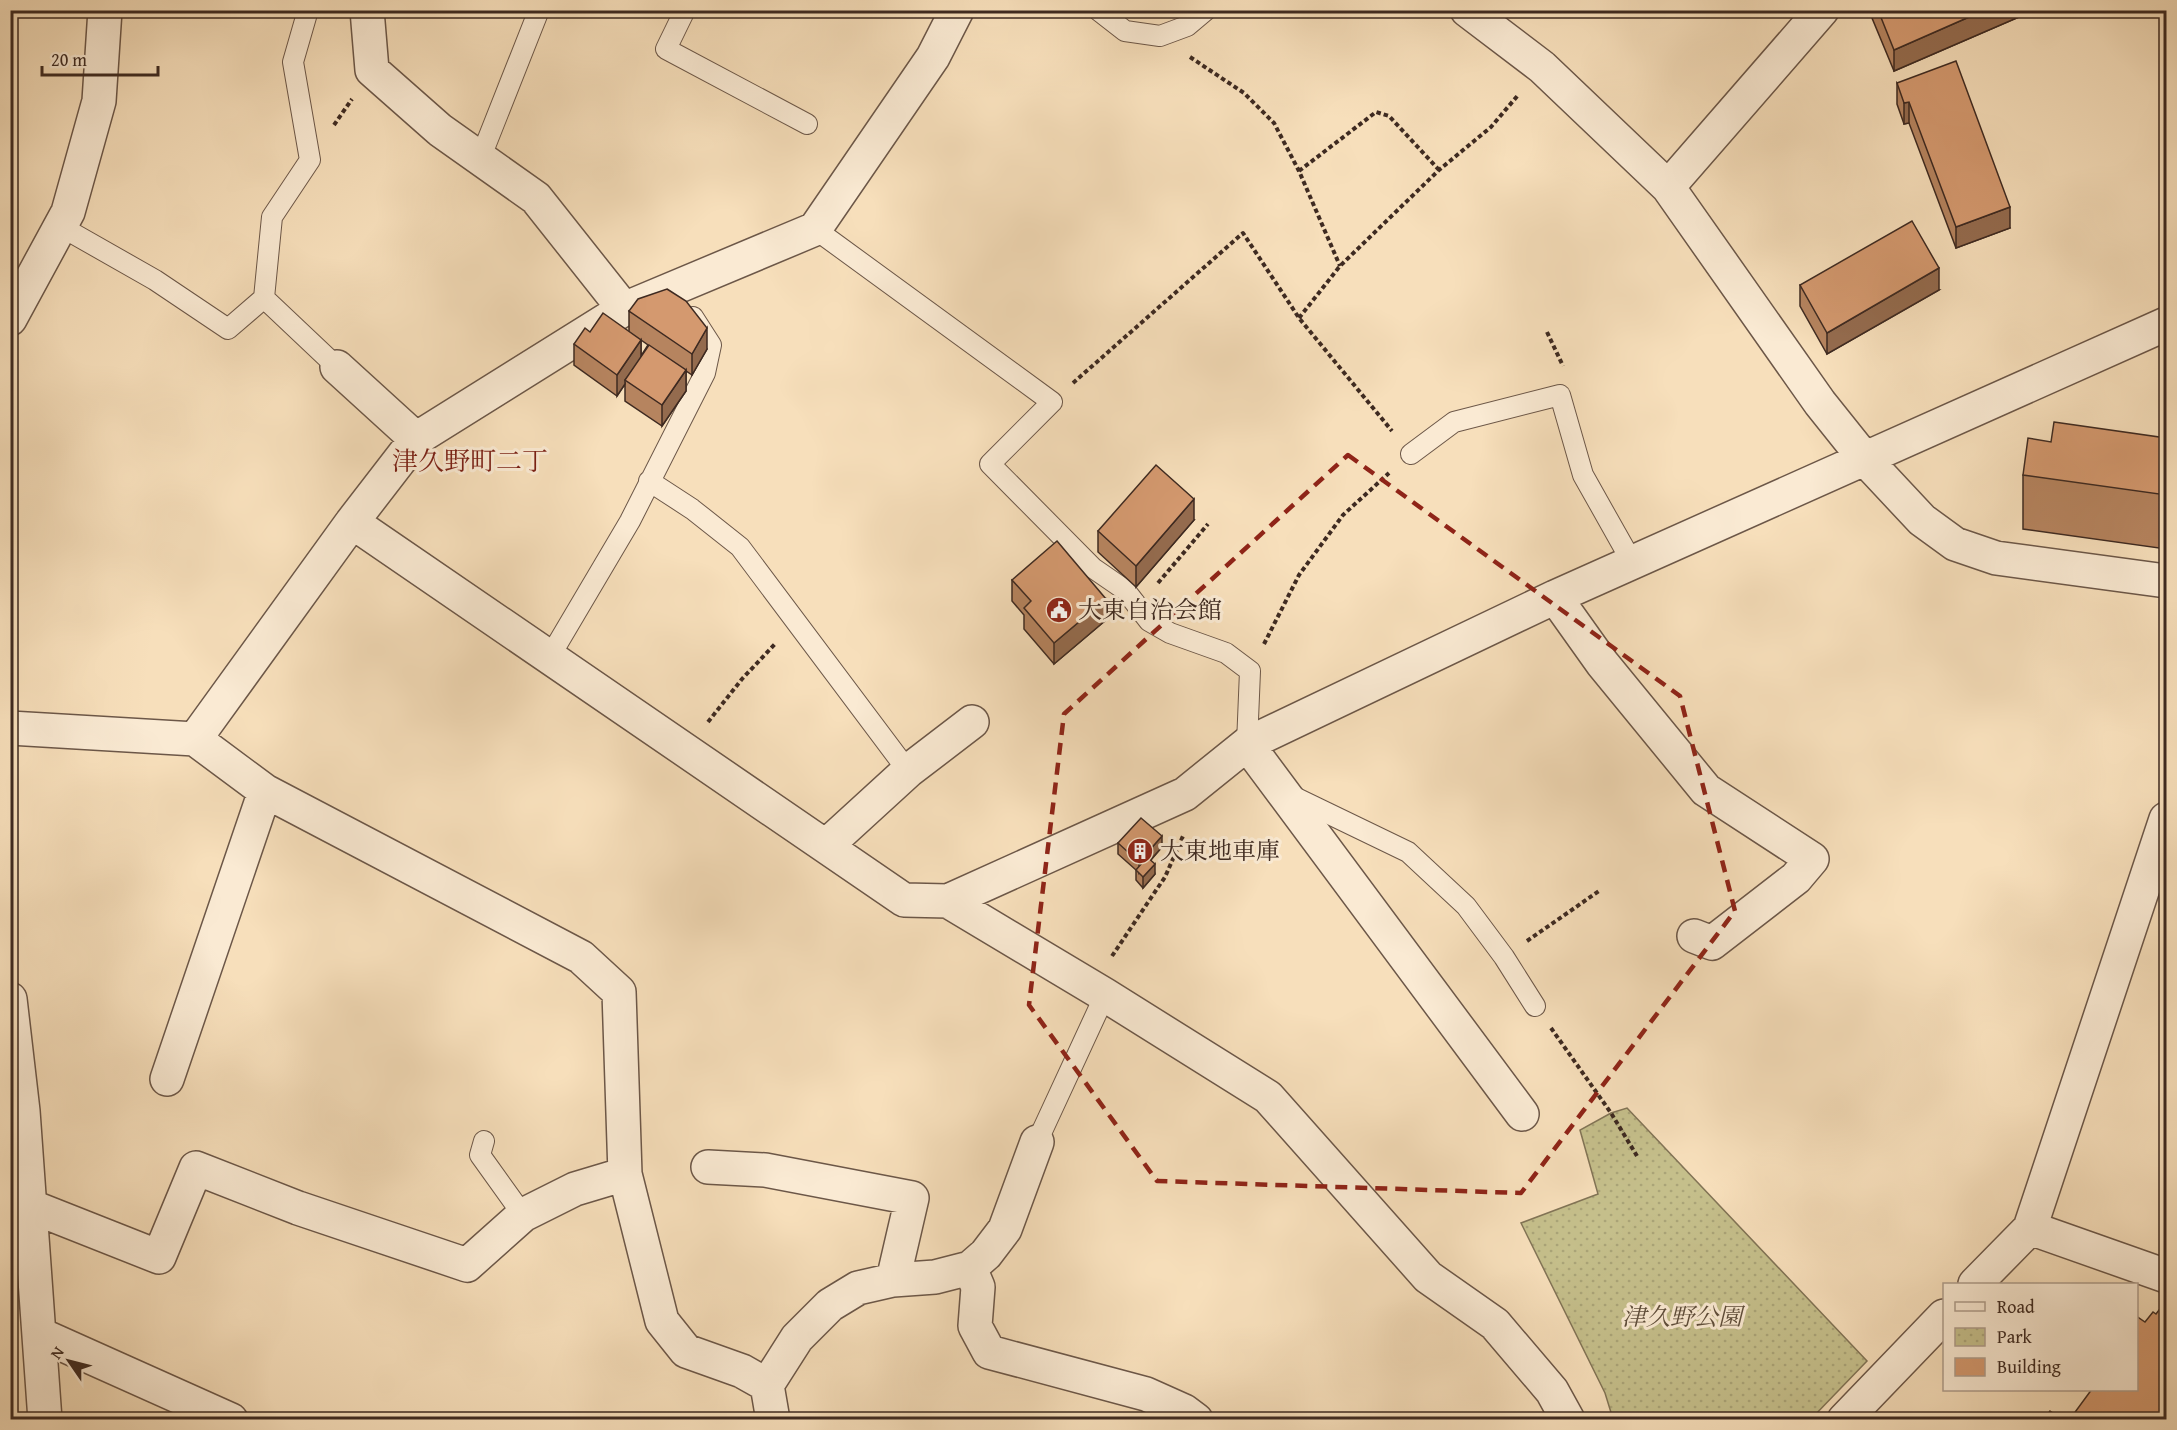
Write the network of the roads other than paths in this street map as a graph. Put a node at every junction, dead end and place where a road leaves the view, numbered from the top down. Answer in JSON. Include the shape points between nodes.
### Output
{"nodes":[{"id":1,"x":105,"y":10,"type":"edge"},
{"id":2,"x":308,"y":10,"type":"edge"},
{"id":3,"x":367,"y":10,"type":"edge"},
{"id":4,"x":539,"y":10,"type":"edge"},
{"id":5,"x":685,"y":10,"type":"edge"},
{"id":6,"x":957,"y":10,"type":"edge"},
{"id":7,"x":1098,"y":10,"type":"edge"},
{"id":8,"x":1206,"y":10,"type":"edge"},
{"id":9,"x":1467,"y":10,"type":"edge"},
{"id":10,"x":1822,"y":10,"type":"edge"},
{"id":11,"x":807,"y":124,"type":"dead end"},
{"id":12,"x":480,"y":159,"type":"junction"},
{"id":13,"x":1668,"y":187,"type":"junction"},
{"id":14,"x":60,"y":226,"type":"junction"},
{"id":15,"x":814,"y":228,"type":"junction"},
{"id":16,"x":675,"y":288,"type":"junction"},
{"id":17,"x":264,"y":298,"type":"junction"},
{"id":18,"x":624,"y":309,"type":"junction"},
{"id":19,"x":10,"y":319,"type":"edge"},
{"id":20,"x":2166,"y":324,"type":"edge"},
{"id":21,"x":337,"y":367,"type":"joint"},
{"id":22,"x":416,"y":439,"type":"junction"},
{"id":23,"x":1411,"y":454,"type":"road end"},
{"id":24,"x":1864,"y":458,"type":"junction"},
{"id":25,"x":649,"y":481,"type":"junction"},
{"id":26,"x":352,"y":522,"type":"junction"},
{"id":27,"x":1632,"y":562,"type":"junction"},
{"id":28,"x":2166,"y":581,"type":"edge"},
{"id":29,"x":1555,"y":597,"type":"junction"},
{"id":30,"x":549,"y":658,"type":"junction"},
{"id":31,"x":972,"y":722,"type":"dead end"},
{"id":32,"x":10,"y":728,"type":"edge"},
{"id":33,"x":195,"y":739,"type":"junction"},
{"id":34,"x":1247,"y":744,"type":"junction"},
{"id":35,"x":908,"y":771,"type":"junction"},
{"id":36,"x":265,"y":791,"type":"junction"},
{"id":37,"x":1282,"y":791,"type":"junction"},
{"id":38,"x":2166,"y":819,"type":"edge"},
{"id":39,"x":826,"y":846,"type":"junction"},
{"id":40,"x":948,"y":901,"type":"junction"},
{"id":41,"x":1694,"y":936,"type":"dead end"},
{"id":42,"x":1098,"y":991,"type":"junction"},
{"id":43,"x":10,"y":999,"type":"edge"},
{"id":44,"x":1535,"y":1006,"type":"road end"},
{"id":45,"x":167,"y":1079,"type":"dead end"},
{"id":46,"x":1522,"y":1114,"type":"dead end"},
{"id":47,"x":484,"y":1141,"type":"dead end"},
{"id":48,"x":1037,"y":1142,"type":"joint"},
{"id":49,"x":708,"y":1167,"type":"dead end"},
{"id":50,"x":625,"y":1174,"type":"junction"},
{"id":51,"x":30,"y":1206,"type":"junction"},
{"id":52,"x":523,"y":1215,"type":"junction"},
{"id":53,"x":2030,"y":1228,"type":"junction"},
{"id":54,"x":970,"y":1268,"type":"junction"},
{"id":55,"x":2166,"y":1276,"type":"edge"},
{"id":56,"x":893,"y":1280,"type":"junction"},
{"id":57,"x":1976,"y":1283,"type":"edge"},
{"id":58,"x":1943,"y":1317,"type":"edge"},
{"id":59,"x":39,"y":1334,"type":"junction"},
{"id":60,"x":767,"y":1386,"type":"junction"},
{"id":61,"x":45,"y":1419,"type":"edge"},
{"id":62,"x":231,"y":1419,"type":"edge"},
{"id":63,"x":772,"y":1419,"type":"edge"},
{"id":64,"x":1196,"y":1419,"type":"edge"},
{"id":65,"x":1568,"y":1419,"type":"edge"},
{"id":66,"x":1844,"y":1419,"type":"edge"}],
"edges":[{"from":1,"to":14,"type":"street","via":[[99,101],[68,212]]},
{"from":2,"to":17,"type":"lane","via":[[293,62],[310,160],[272,217]]},
{"from":3,"to":12,"type":"street","via":[[372,70],[440,130]]},
{"from":4,"to":12,"type":"lane"},
{"from":5,"to":11,"type":"lane","via":[[666,49]]},
{"from":6,"to":15,"type":"street","via":[[933,57]]},
{"from":7,"to":8,"type":"lane","via":[[1125,31],[1160,36],[1187,26]]},
{"from":9,"to":13,"type":"street","via":[[1542,67]]},
{"from":10,"to":13,"type":"street"},
{"from":12,"to":18,"type":"street","via":[[536,198]]},
{"from":13,"to":24,"type":"street","via":[[1820,403]]},
{"from":14,"to":17,"type":"lane","via":[[155,280],[228,329]]},
{"from":14,"to":19,"type":"street"},
{"from":15,"to":16,"type":"street"},
{"from":15,"to":34,"type":"lane","via":[[1052,402],[990,464],[1093,568],[1125,590],[1149,621],[1170,633],[1226,653],[1250,671]]},
{"from":16,"to":18,"type":"street"},
{"from":16,"to":25,"type":"lane","via":[[711,345],[705,373]]},
{"from":17,"to":21,"type":"lane"},
{"from":18,"to":22,"type":"street"},
{"from":20,"to":24,"type":"street"},
{"from":21,"to":22,"type":"street"},
{"from":22,"to":26,"type":"street"},
{"from":23,"to":27,"type":"lane","via":[[1454,422],[1560,395],[1583,475]]},
{"from":24,"to":27,"type":"street"},
{"from":24,"to":28,"type":"street","via":[[1922,520],[1955,544],[1996,558]]},
{"from":25,"to":30,"type":"lane","via":[[630,521]]},
{"from":25,"to":35,"type":"lane","via":[[740,547]]},
{"from":26,"to":30,"type":"street"},
{"from":26,"to":33,"type":"street"},
{"from":27,"to":29,"type":"street"},
{"from":29,"to":34,"type":"street"},
{"from":29,"to":41,"type":"street","via":[[1602,663],[1706,790],[1812,859],[1796,878],[1712,943]]},
{"from":30,"to":39,"type":"street"},
{"from":31,"to":35,"type":"street"},
{"from":32,"to":33,"type":"street"},
{"from":33,"to":36,"type":"street"},
{"from":34,"to":37,"type":"street"},
{"from":34,"to":40,"type":"street","via":[[1185,794]]},
{"from":35,"to":39,"type":"street"},
{"from":36,"to":45,"type":"street"},
{"from":36,"to":50,"type":"street","via":[[581,957],[619,992]]},
{"from":37,"to":44,"type":"lane","via":[[1408,852],[1466,906]]},
{"from":37,"to":46,"type":"street"},
{"from":38,"to":53,"type":"street"},
{"from":39,"to":40,"type":"street","via":[[904,900]]},
{"from":40,"to":42,"type":"street"},
{"from":42,"to":48,"type":"lane"},
{"from":42,"to":65,"type":"street","via":[[1268,1097],[1428,1277],[1495,1324],[1552,1391]]},
{"from":43,"to":51,"type":"street"},
{"from":47,"to":52,"type":"lane","via":[[480,1155]]},
{"from":48,"to":54,"type":"street","via":[[1005,1230]]},
{"from":49,"to":56,"type":"street","via":[[765,1170],[912,1198]]},
{"from":50,"to":52,"type":"street","via":[[575,1189]]},
{"from":50,"to":60,"type":"street","via":[[662,1321],[686,1351],[742,1371]]},
{"from":51,"to":52,"type":"street","via":[[159,1257],[196,1168],[298,1208],[466,1265]]},
{"from":51,"to":59,"type":"street"},
{"from":53,"to":55,"type":"street"},
{"from":53,"to":57,"type":"street"},
{"from":54,"to":56,"type":"street","via":[[935,1277]]},
{"from":54,"to":64,"type":"street","via":[[978,1287],[975,1326],[989,1352],[1146,1394]]},
{"from":56,"to":60,"type":"street","via":[[858,1288],[830,1305],[797,1338]]},
{"from":58,"to":66,"type":"street"},
{"from":59,"to":61,"type":"street"},
{"from":59,"to":62,"type":"street"},
{"from":60,"to":63,"type":"street"}]}
